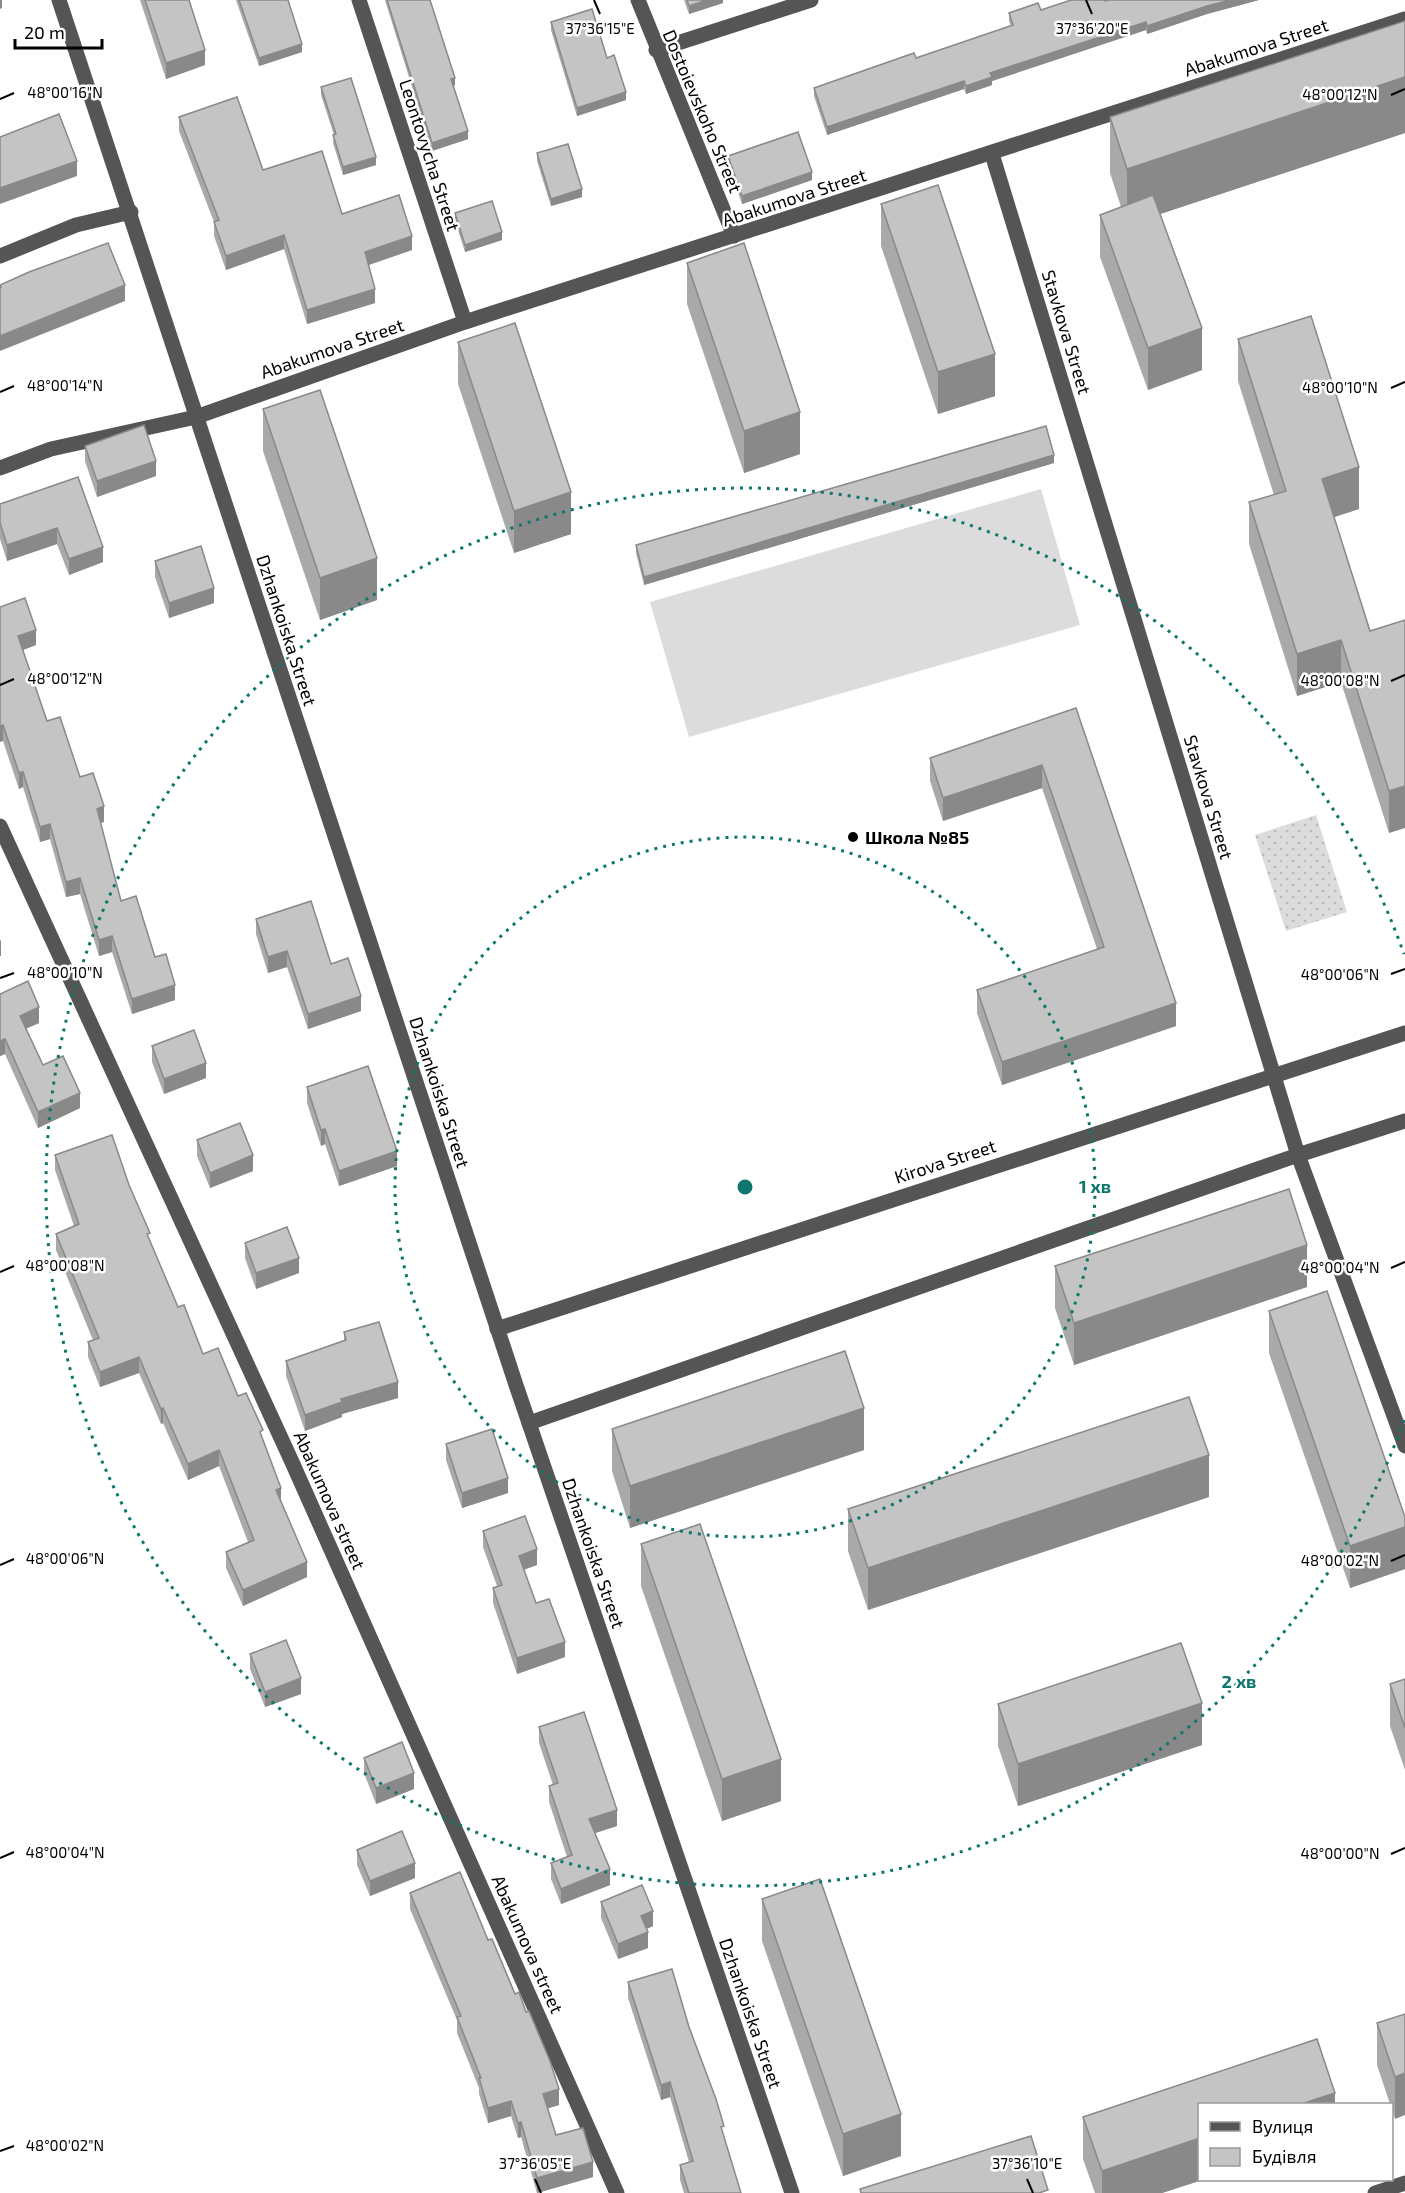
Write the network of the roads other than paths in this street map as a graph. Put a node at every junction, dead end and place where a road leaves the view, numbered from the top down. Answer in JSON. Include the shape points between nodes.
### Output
{"nodes":[{"id":1,"x":59,"y":0,"type":"edge"},
{"id":2,"x":359,"y":0,"type":"edge"},
{"id":3,"x":638,"y":0,"type":"edge"},
{"id":4,"x":811,"y":0,"type":"edge"},
{"id":5,"x":1405,"y":19,"type":"edge"},
{"id":6,"x":656,"y":50,"type":"junction"},
{"id":7,"x":992,"y":154,"type":"junction"},
{"id":8,"x":131,"y":212,"type":"junction"},
{"id":9,"x":735,"y":236,"type":"junction"},
{"id":10,"x":0,"y":256,"type":"edge"},
{"id":11,"x":465,"y":322,"type":"junction"},
{"id":12,"x":196,"y":417,"type":"junction"},
{"id":13,"x":0,"y":468,"type":"edge"},
{"id":14,"x":0,"y":826,"type":"edge"},
{"id":15,"x":1405,"y":1033,"type":"edge"},
{"id":16,"x":1274,"y":1074,"type":"junction"},
{"id":17,"x":1405,"y":1121,"type":"edge"},
{"id":18,"x":1298,"y":1155,"type":"junction"},
{"id":19,"x":497,"y":1329,"type":"junction"},
{"id":20,"x":529,"y":1423,"type":"junction"},
{"id":21,"x":1405,"y":1446,"type":"edge"},
{"id":22,"x":1405,"y":2183,"type":"edge"},
{"id":23,"x":617,"y":2193,"type":"edge"},
{"id":24,"x":792,"y":2193,"type":"edge"},
{"id":25,"x":1375,"y":2193,"type":"edge"}],
"edges":[{"from":1,"to":8,"type":"street","name":"Dzhankoiska Street"},
{"from":2,"to":11,"type":"street","name":"Leontovycha Street"},
{"from":3,"to":6,"type":"street","name":"Dostoievskoho Street"},
{"from":4,"to":6,"type":"street"},
{"from":5,"to":7,"type":"street","name":"Abakumova Street"},
{"from":6,"to":9,"type":"street","name":"Dostoievskoho Street"},
{"from":7,"to":9,"type":"street","name":"Abakumova Street"},
{"from":7,"to":16,"type":"street","name":"Stavkova Street"},
{"from":8,"to":10,"type":"street","via":[[75,225]]},
{"from":8,"to":12,"type":"street","name":"Dzhankoiska Street"},
{"from":9,"to":11,"type":"street","name":"Abakumova Street"},
{"from":11,"to":12,"type":"street","name":"Abakumova Street"},
{"from":12,"to":13,"type":"street","name":"Abakumova Street","via":[[51,449]]},
{"from":12,"to":19,"type":"street","name":"Dzhankoiska Street"},
{"from":14,"to":23,"type":"street","name":"Abakumova street","via":[[292,1462]]},
{"from":15,"to":16,"type":"street","name":"Kirova Street"},
{"from":16,"to":18,"type":"street","name":"Stavkova Street"},
{"from":16,"to":19,"type":"street","name":"Kirova Street"},
{"from":17,"to":18,"type":"street"},
{"from":18,"to":20,"type":"street"},
{"from":18,"to":21,"type":"street","name":"Stavkova Street"},
{"from":19,"to":20,"type":"street","name":"Dzhankoiska Street"},
{"from":20,"to":24,"type":"street","name":"Dzhankoiska Street"},
{"from":22,"to":25,"type":"street"}]}
